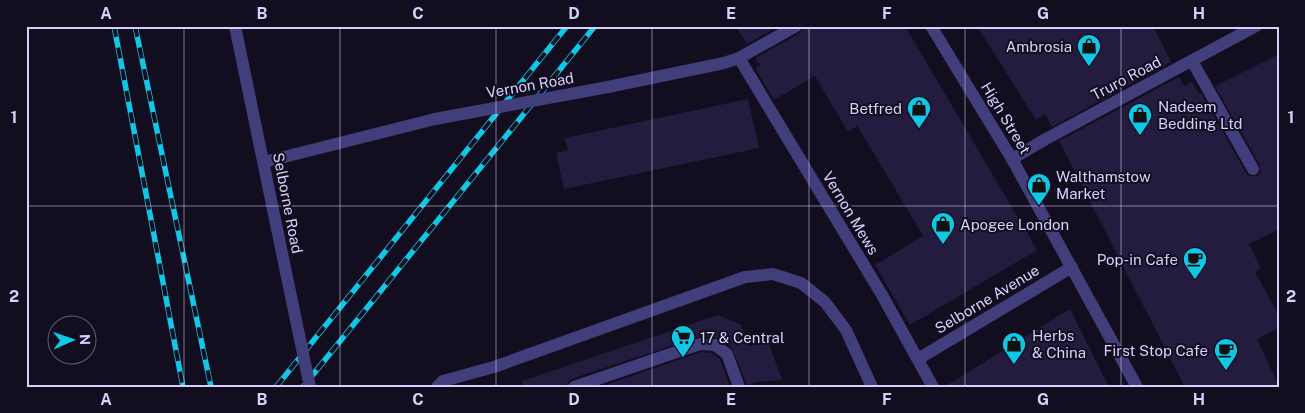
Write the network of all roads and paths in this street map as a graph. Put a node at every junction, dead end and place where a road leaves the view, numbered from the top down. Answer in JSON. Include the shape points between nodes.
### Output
{"nodes":[{"id":1,"x":235,"y":26,"type":"edge"},
{"id":2,"x":796,"y":26,"type":"edge"},
{"id":3,"x":931,"y":26,"type":"edge"},
{"id":4,"x":1256,"y":26,"type":"edge"},
{"id":5,"x":739,"y":58,"type":"junction"},
{"id":6,"x":1192,"y":61,"type":"junction"},
{"id":7,"x":1012,"y":159,"type":"junction"},
{"id":8,"x":264,"y":162,"type":"junction"},
{"id":9,"x":1253,"y":169,"type":"dead end"},
{"id":10,"x":1072,"y":267,"type":"junction"},
{"id":11,"x":918,"y":359,"type":"junction"},
{"id":12,"x":310,"y":387,"type":"edge"},
{"id":13,"x":437,"y":387,"type":"edge"},
{"id":14,"x":574,"y":387,"type":"edge"},
{"id":15,"x":739,"y":387,"type":"edge"},
{"id":16,"x":872,"y":387,"type":"edge"},
{"id":17,"x":933,"y":387,"type":"edge"},
{"id":18,"x":1137,"y":387,"type":"edge"}],
"edges":[{"from":1,"to":8,"type":"street","name":"Selborne Road"},
{"from":2,"to":5,"type":"street","name":"Vernon Road"},
{"from":3,"to":7,"type":"street","name":"High Street"},
{"from":4,"to":6,"type":"street","name":"Truro Road"},
{"from":5,"to":8,"type":"street","name":"Vernon Road","bridge":true,"via":[[436,118]]},
{"from":5,"to":11,"type":"street","name":"Vernon Mews"},
{"from":6,"to":7,"type":"street","name":"Truro Road"},
{"from":6,"to":9,"type":"street"},
{"from":7,"to":10,"type":"street","name":"High Street"},
{"from":8,"to":12,"type":"street","name":"Selborne Road","bridge":true},
{"from":10,"to":11,"type":"street","name":"Selborne Avenue"},
{"from":10,"to":18,"type":"street","name":"High Street"},
{"from":11,"to":17,"type":"street","name":"Vernon Mews"},
{"from":13,"to":16,"type":"street","via":[[443,381],[494,368],[745,277],[774,274],[801,282],[825,302],[846,330]]},
{"from":14,"to":15,"type":"street","via":[[700,344],[715,345],[728,354]]}]}
